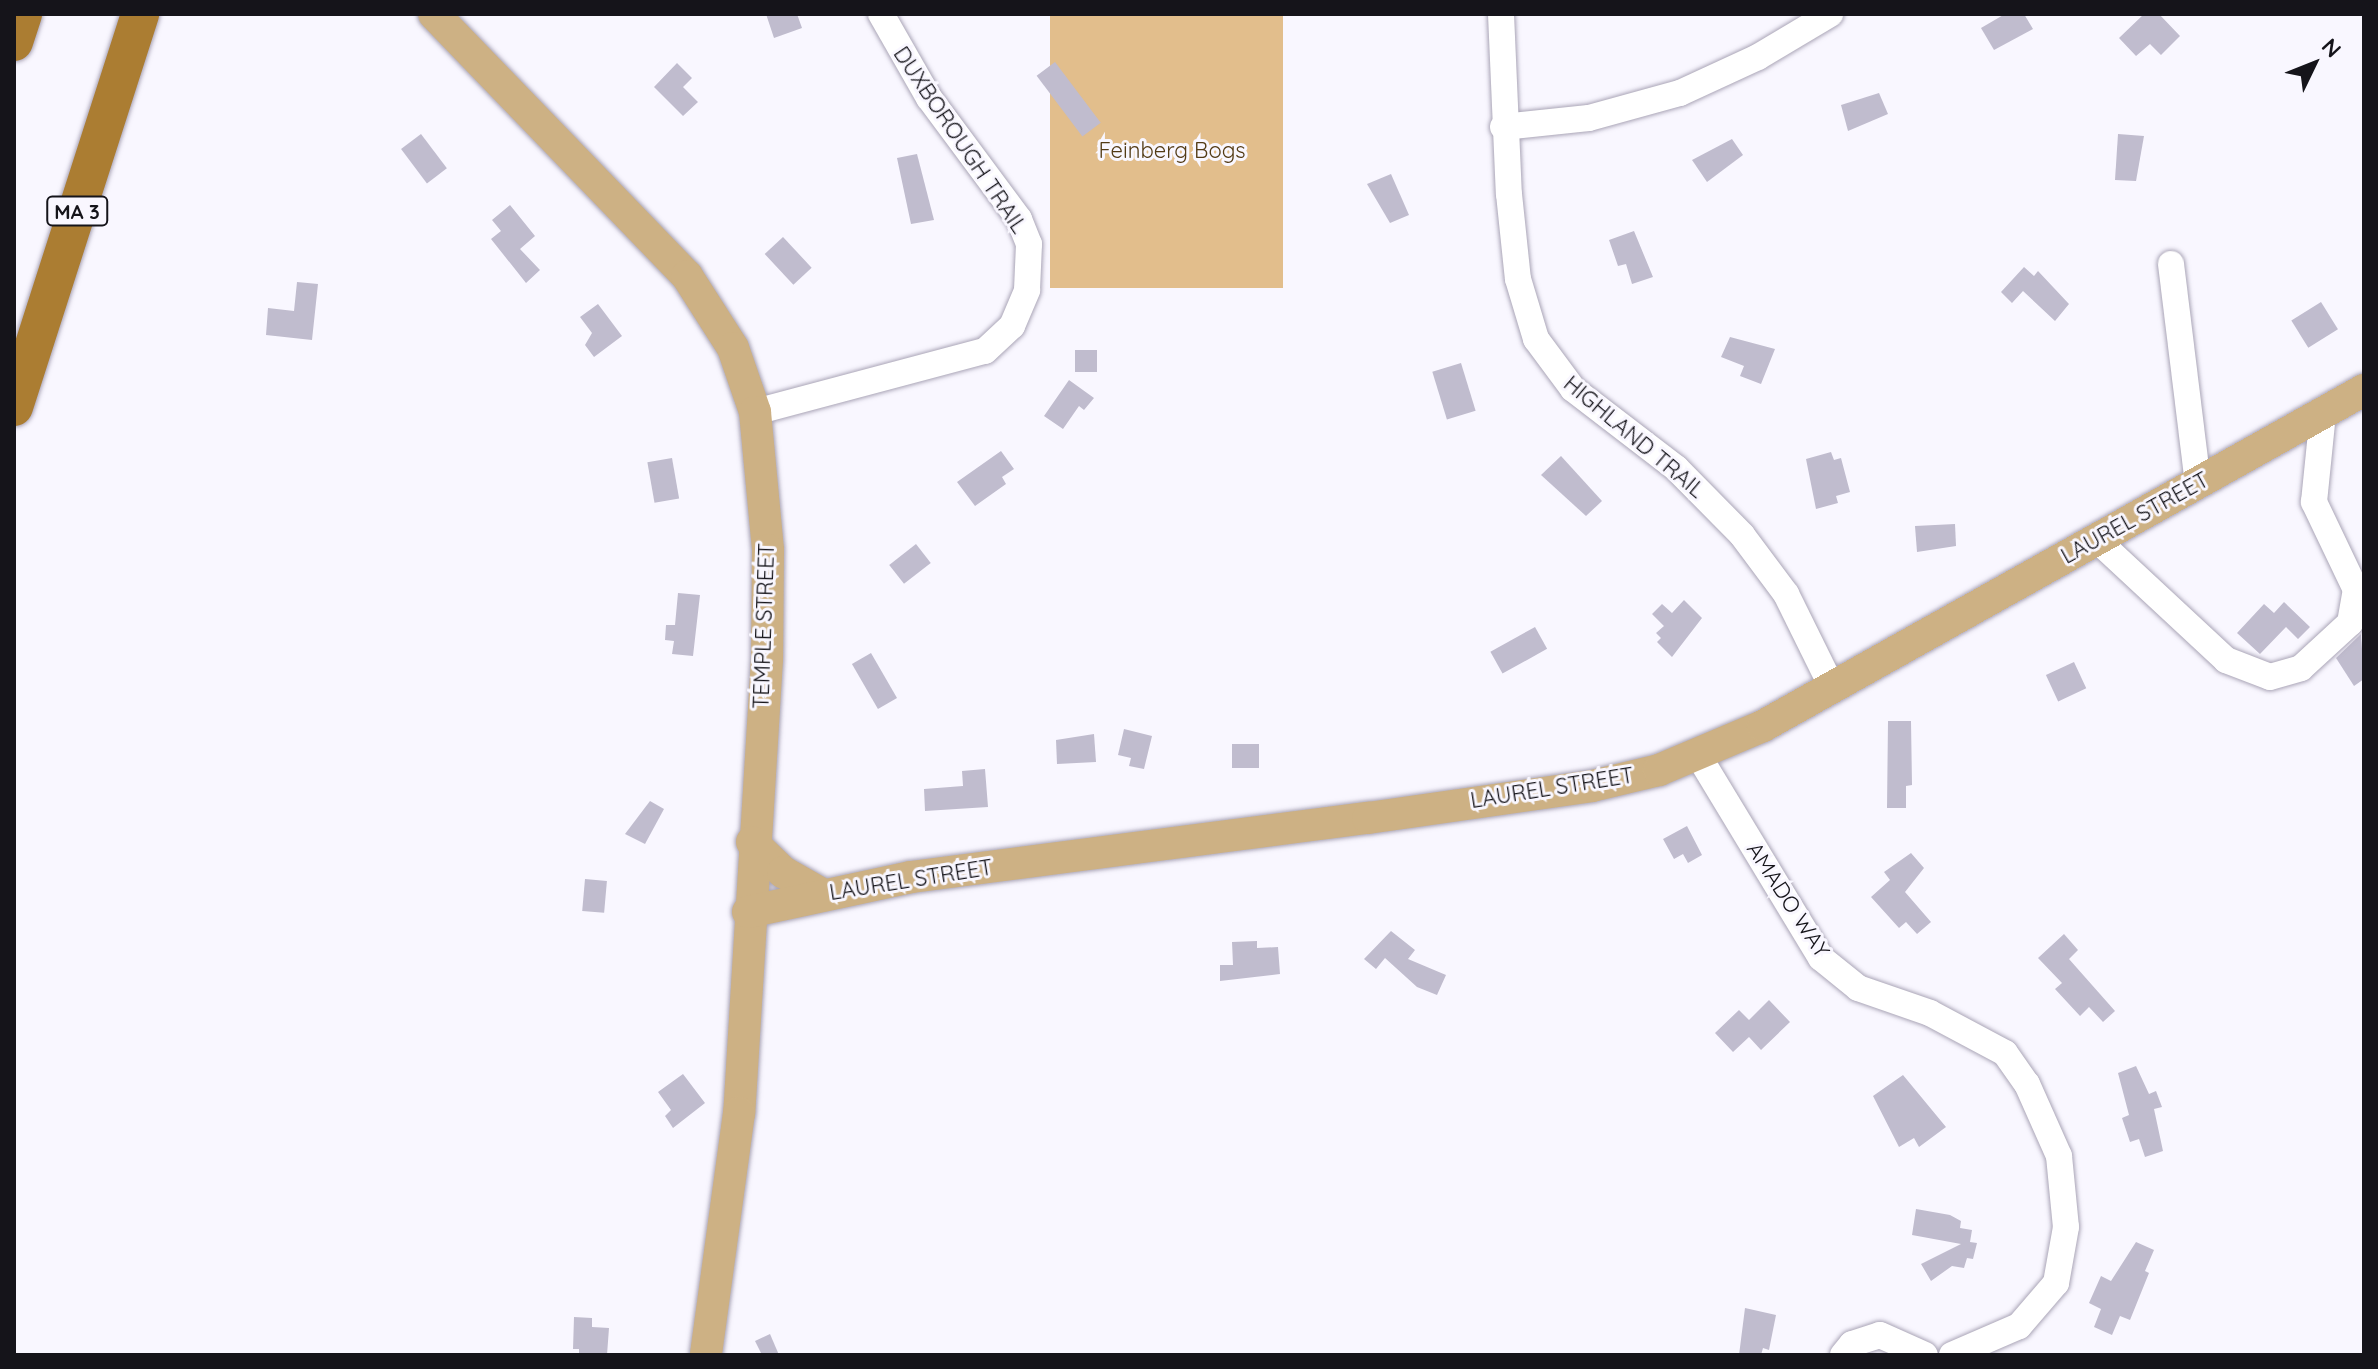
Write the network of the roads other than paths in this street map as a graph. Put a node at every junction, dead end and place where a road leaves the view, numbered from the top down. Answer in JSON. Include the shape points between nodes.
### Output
{"nodes":[{"id":1,"x":23,"y":14,"type":"edge"},
{"id":2,"x":140,"y":14,"type":"edge"},
{"id":3,"x":434,"y":14,"type":"edge"},
{"id":4,"x":881,"y":14,"type":"edge"},
{"id":5,"x":1501,"y":14,"type":"edge"},
{"id":6,"x":1830,"y":14,"type":"edge"},
{"id":7,"x":14,"y":42,"type":"edge"},
{"id":8,"x":1503,"y":127,"type":"junction"},
{"id":9,"x":2171,"y":264,"type":"dead end"},
{"id":10,"x":2364,"y":390,"type":"edge"},
{"id":11,"x":14,"y":407,"type":"edge"},
{"id":12,"x":755,"y":412,"type":"junction"},
{"id":13,"x":2323,"y":413,"type":"junction"},
{"id":14,"x":2198,"y":484,"type":"junction"},
{"id":15,"x":2096,"y":539,"type":"junction"},
{"id":16,"x":1832,"y":687,"type":"junction"},
{"id":17,"x":1698,"y":755,"type":"junction"},
{"id":18,"x":752,"y":842,"type":"junction"},
{"id":19,"x":822,"y":894,"type":"junction"},
{"id":20,"x":748,"y":912,"type":"junction"},
{"id":21,"x":706,"y":1355,"type":"edge"},
{"id":22,"x":1843,"y":1355,"type":"edge"},
{"id":23,"x":1925,"y":1355,"type":"edge"},
{"id":24,"x":1952,"y":1355,"type":"edge"}],
"edges":[{"from":1,"to":7,"type":"highway"},
{"from":2,"to":11,"type":"highway","number":"MA 3"},
{"from":3,"to":12,"type":"main road","name":"TEMPLE STREET","via":[[687,276],[733,348]]},
{"from":4,"to":12,"type":"street","name":"DUXBOROUGH TRAIL","via":[[929,98],[1019,219],[1031,259],[1021,308],[1000,341],[985,351]]},
{"from":5,"to":8,"type":"street","name":"HIGHLAND TRAIL"},
{"from":6,"to":8,"type":"street","via":[[1758,57],[1680,93],[1589,118]]},
{"from":8,"to":16,"type":"street","name":"HIGHLAND TRAIL","via":[[1518,279],[1544,356],[1589,404],[1676,468],[1742,535],[1786,594]]},
{"from":9,"to":14,"type":"street"},
{"from":10,"to":13,"type":"main road","name":"LAUREL STREET"},
{"from":12,"to":18,"type":"main road","name":"TEMPLE STREET","via":[[769,594]]},
{"from":13,"to":14,"type":"main road","name":"LAUREL STREET"},
{"from":13,"to":15,"type":"street","via":[[2314,502],[2356,590],[2350,623],[2301,668],[2270,677],[2226,660]]},
{"from":14,"to":15,"type":"main road","name":"LAUREL STREET"},
{"from":15,"to":16,"type":"main road","name":"LAUREL STREET"},
{"from":16,"to":17,"type":"main road","name":"LAUREL STREET"},
{"from":17,"to":19,"type":"main road","name":"LAUREL STREET","via":[[1592,786],[911,877]]},
{"from":17,"to":24,"type":"street","name":"AMADO WAY","via":[[1821,958],[1858,988],[1930,1013],[2005,1053],[2027,1084],[2059,1156],[2066,1227],[2056,1283],[2019,1326]]},
{"from":18,"to":19,"type":"main road","via":[[790,877]]},
{"from":18,"to":20,"type":"main road","name":"TEMPLE STREET"},
{"from":19,"to":20,"type":"main road","name":"LAUREL STREET"},
{"from":20,"to":21,"type":"main road","name":"TEMPLE STREET","via":[[739,1113]]},
{"from":22,"to":23,"type":"street","via":[[1852,1344],[1880,1335]]}]}
